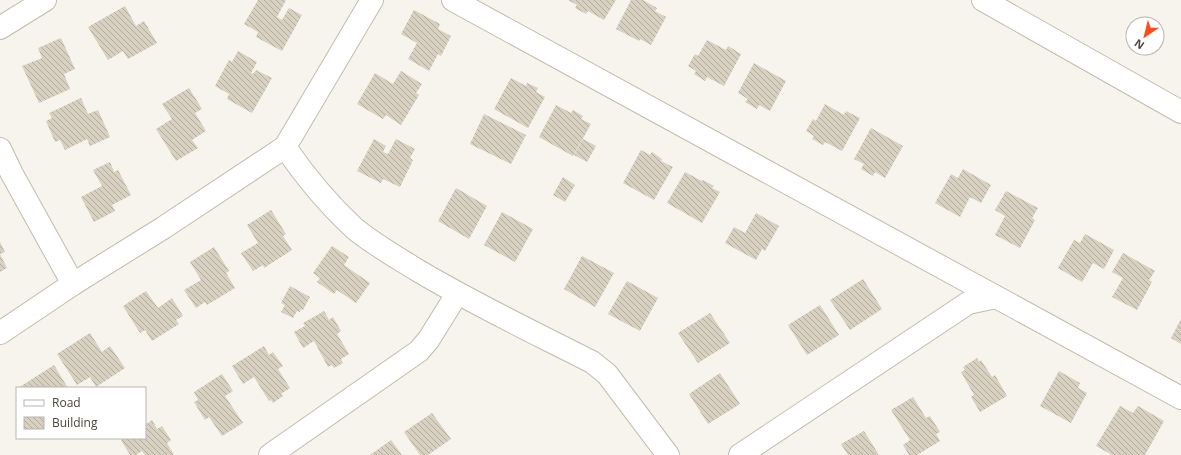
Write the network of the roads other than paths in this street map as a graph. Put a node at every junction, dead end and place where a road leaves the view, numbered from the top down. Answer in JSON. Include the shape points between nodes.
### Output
{"nodes":[{"id":1,"x":45,"y":0,"type":"edge"},
{"id":2,"x":372,"y":0,"type":"edge"},
{"id":3,"x":453,"y":0,"type":"edge"},
{"id":4,"x":983,"y":0,"type":"edge"},
{"id":5,"x":0,"y":28,"type":"edge"},
{"id":6,"x":1181,"y":112,"type":"edge"},
{"id":7,"x":285,"y":147,"type":"junction"},
{"id":8,"x":0,"y":149,"type":"edge"},
{"id":9,"x":73,"y":284,"type":"junction"},
{"id":10,"x":457,"y":294,"type":"junction"},
{"id":11,"x":996,"y":297,"type":"junction"},
{"id":12,"x":0,"y":333,"type":"edge"},
{"id":13,"x":1181,"y":398,"type":"edge"},
{"id":14,"x":270,"y":455,"type":"edge"},
{"id":15,"x":668,"y":455,"type":"edge"},
{"id":16,"x":740,"y":455,"type":"edge"}],
"edges":[{"from":1,"to":5,"type":"street"},
{"from":2,"to":7,"type":"street"},
{"from":3,"to":11,"type":"street"},
{"from":4,"to":6,"type":"street"},
{"from":7,"to":9,"type":"street"},
{"from":7,"to":10,"type":"street","via":[[319,191],[356,229]]},
{"from":8,"to":9,"type":"street"},
{"from":9,"to":12,"type":"street"},
{"from":10,"to":14,"type":"street","via":[[430,339],[418,351]]},
{"from":10,"to":15,"type":"street","via":[[600,368],[617,385]]},
{"from":11,"to":13,"type":"street"},
{"from":11,"to":16,"type":"street","via":[[963,306]]}]}
